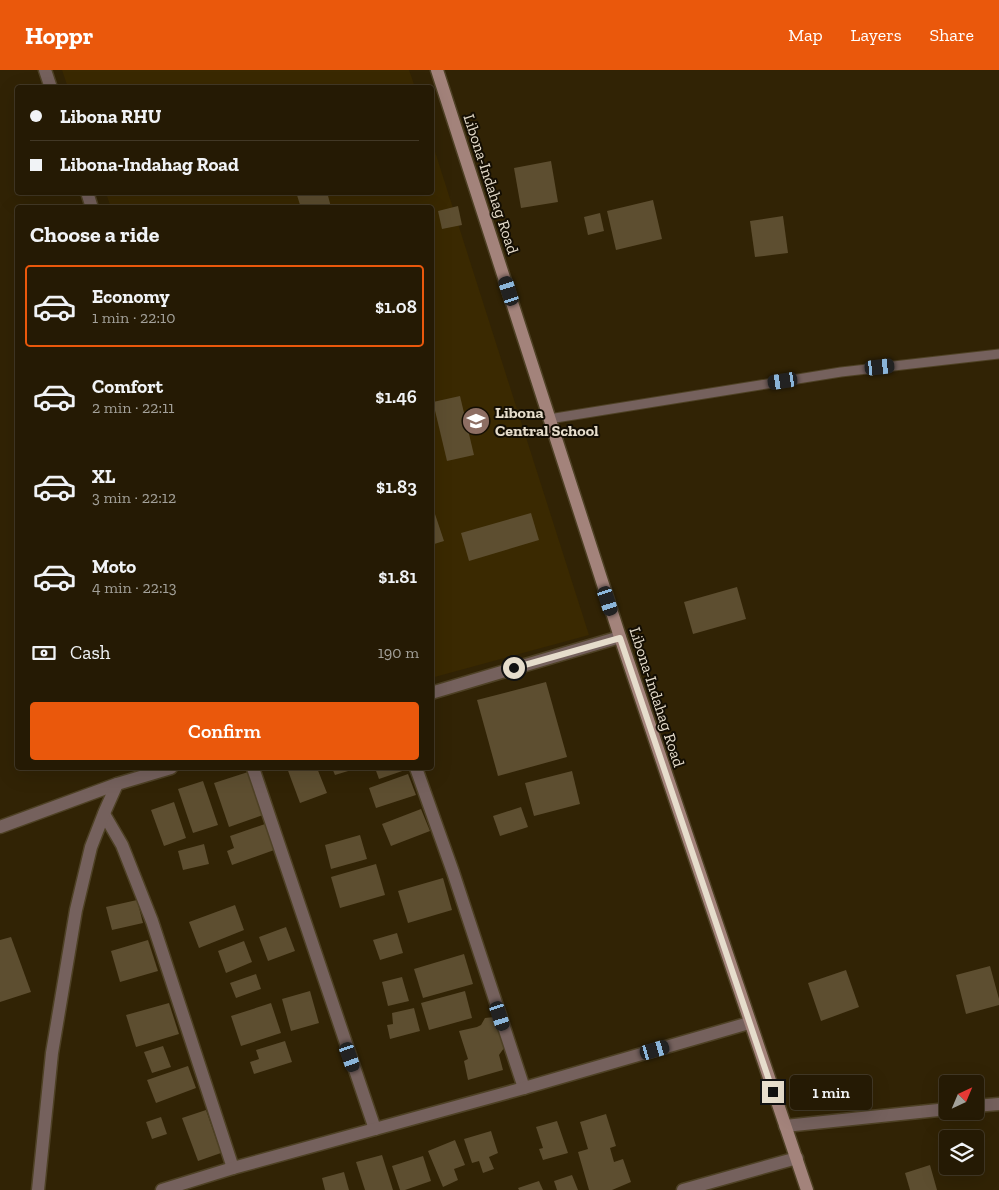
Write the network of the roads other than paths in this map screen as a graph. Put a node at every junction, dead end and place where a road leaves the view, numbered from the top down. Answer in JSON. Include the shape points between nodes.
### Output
{"nodes":[{"id":1,"x":45,"y":70,"type":"edge"},
{"id":2,"x":437,"y":70,"type":"edge"},
{"id":3,"x":50,"y":85,"type":"edge"},
{"id":4,"x":999,"y":354,"type":"edge"},
{"id":5,"x":550,"y":419,"type":"junction"},
{"id":6,"x":620,"y":638,"type":"junction"},
{"id":7,"x":434,"y":692,"type":"edge"},
{"id":8,"x":164,"y":770,"type":"edge"},
{"id":9,"x":254,"y":770,"type":"edge"},
{"id":10,"x":417,"y":770,"type":"edge"},
{"id":11,"x":117,"y":784,"type":"junction"},
{"id":12,"x":104,"y":814,"type":"junction"},
{"id":13,"x":0,"y":826,"type":"edge"},
{"id":14,"x":749,"y":1023,"type":"junction"},
{"id":15,"x":524,"y":1088,"type":"junction"},
{"id":16,"x":999,"y":1104,"type":"edge"},
{"id":17,"x":984,"y":1105,"type":"edge"},
{"id":18,"x":939,"y":1110,"type":"edge"},
{"id":19,"x":785,"y":1126,"type":"junction"},
{"id":20,"x":375,"y":1129,"type":"junction"},
{"id":21,"x":796,"y":1158,"type":"junction"},
{"id":22,"x":233,"y":1168,"type":"junction"},
{"id":23,"x":713,"y":1186,"type":"edge"},
{"id":24,"x":38,"y":1190,"type":"edge"},
{"id":25,"x":162,"y":1190,"type":"edge"},
{"id":26,"x":683,"y":1190,"type":"edge"},
{"id":27,"x":807,"y":1190,"type":"edge"}],
"edges":[{"from":1,"to":3,"type":"street"},
{"from":2,"to":5,"type":"main road","name":"Libona-Indahag Road"},
{"from":4,"to":5,"type":"lane","via":[[841,372]]},
{"from":5,"to":6,"type":"main road","name":"Libona-Indahag Road"},
{"from":6,"to":7,"type":"street"},
{"from":6,"to":14,"type":"main road","name":"Libona-Indahag Road"},
{"from":8,"to":11,"type":"street"},
{"from":9,"to":20,"type":"street"},
{"from":10,"to":15,"type":"street"},
{"from":11,"to":12,"type":"street"},
{"from":11,"to":13,"type":"street"},
{"from":12,"to":22,"type":"street","via":[[122,845],[152,921]]},
{"from":12,"to":24,"type":"street","via":[[91,847],[76,910],[52,1053]]},
{"from":14,"to":15,"type":"street"},
{"from":14,"to":19,"type":"main road","name":"Libona-Indahag Road"},
{"from":15,"to":20,"type":"street"},
{"from":16,"to":17,"type":"street"},
{"from":18,"to":19,"type":"street"},
{"from":19,"to":21,"type":"main road","name":"Libona-Indahag Road"},
{"from":20,"to":22,"type":"street"},
{"from":21,"to":23,"type":"street"},
{"from":21,"to":27,"type":"main road","name":"Libona-Indahag Road"},
{"from":22,"to":25,"type":"street"},
{"from":23,"to":26,"type":"street"}]}
